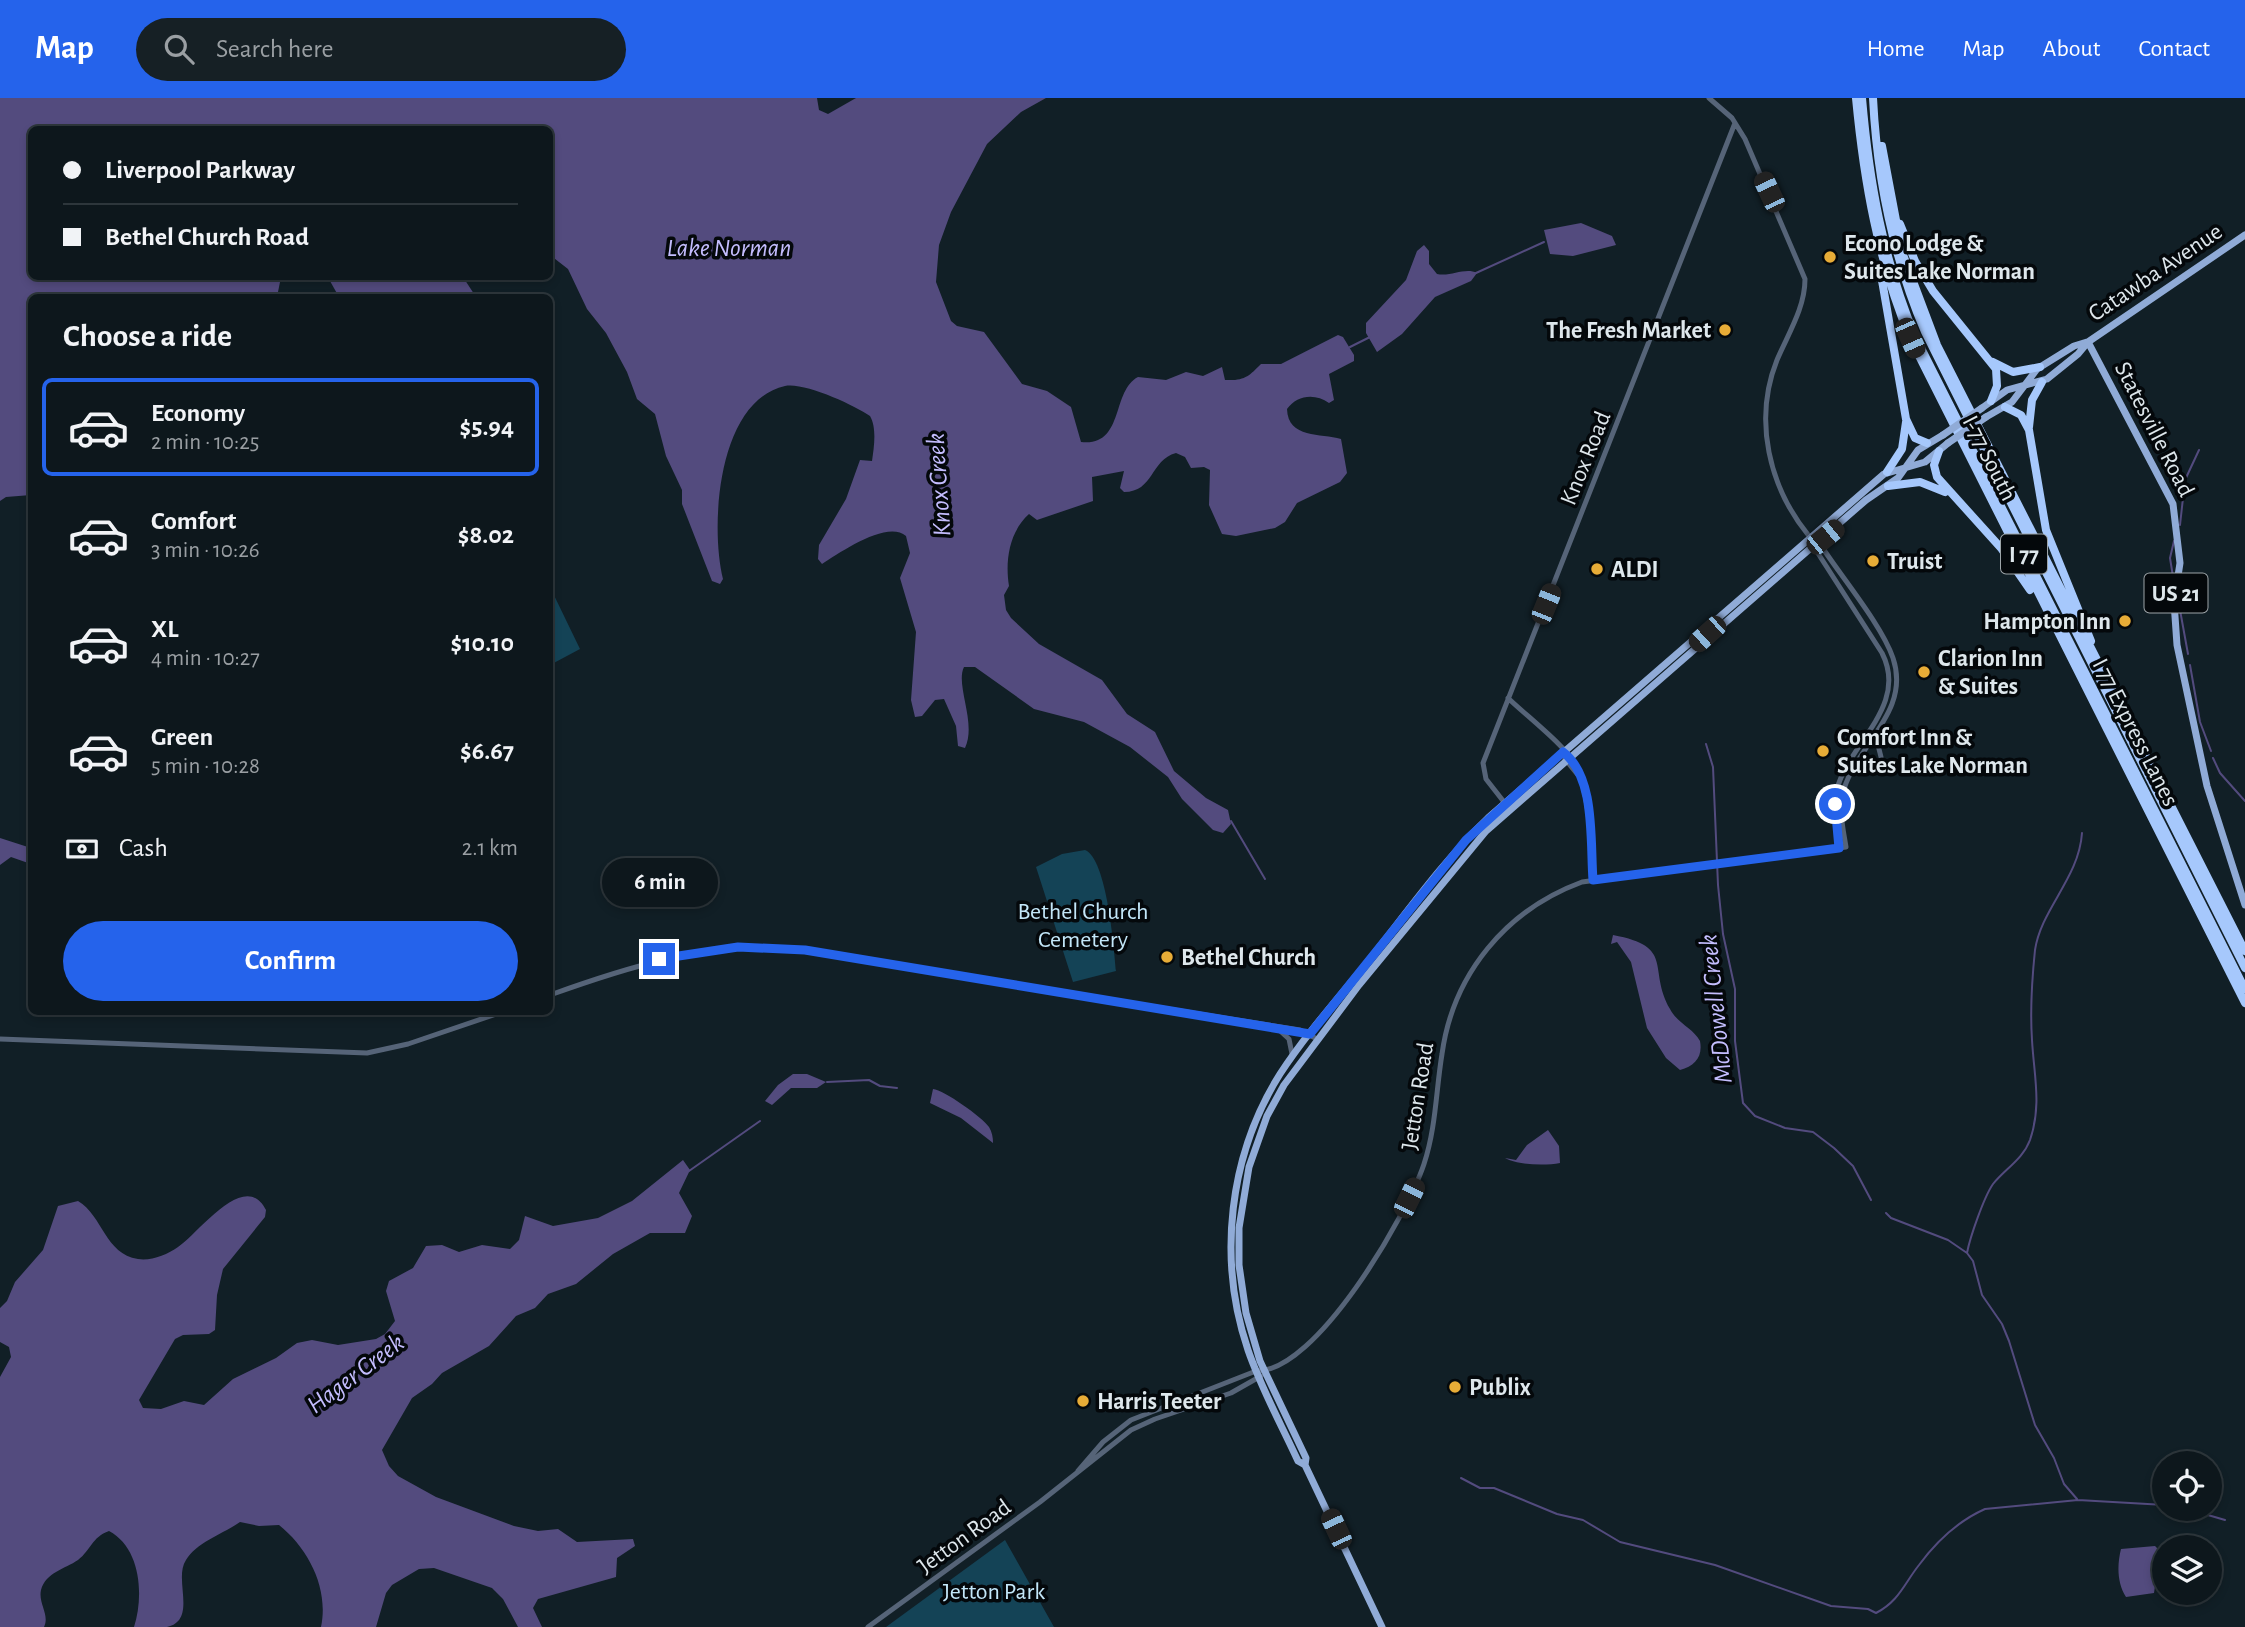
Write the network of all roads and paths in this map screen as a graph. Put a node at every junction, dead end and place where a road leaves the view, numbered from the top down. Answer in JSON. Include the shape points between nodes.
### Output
{"nodes":[{"id":1,"x":1709,"y":98,"type":"edge"},
{"id":2,"x":1856,"y":98,"type":"edge"},
{"id":3,"x":1862,"y":98,"type":"edge"},
{"id":4,"x":1875,"y":98,"type":"edge"},
{"id":5,"x":1735,"y":123,"type":"junction"},
{"id":6,"x":1889,"y":191,"type":"junction"},
{"id":7,"x":1873,"y":225,"type":"junction"},
{"id":8,"x":2245,"y":235,"type":"edge"},
{"id":9,"x":2088,"y":342,"type":"junction"},
{"id":10,"x":1990,"y":361,"type":"junction"},
{"id":11,"x":2040,"y":367,"type":"junction"},
{"id":12,"x":2042,"y":382,"type":"junction"},
{"id":13,"x":2024,"y":386,"type":"junction"},
{"id":14,"x":1991,"y":401,"type":"junction"},
{"id":15,"x":2005,"y":407,"type":"junction"},
{"id":16,"x":1906,"y":419,"type":"junction"},
{"id":17,"x":2029,"y":430,"type":"junction"},
{"id":18,"x":1927,"y":443,"type":"junction"},
{"id":19,"x":1939,"y":451,"type":"junction"},
{"id":20,"x":1906,"y":466,"type":"junction"},
{"id":21,"x":1887,"y":472,"type":"junction"},
{"id":22,"x":1888,"y":486,"type":"junction"},
{"id":23,"x":1953,"y":497,"type":"junction"},
{"id":24,"x":1811,"y":538,"type":"junction"},
{"id":25,"x":1815,"y":545,"type":"junction"},
{"id":26,"x":1723,"y":614,"type":"junction"},
{"id":27,"x":2050,"y":619,"type":"junction"},
{"id":28,"x":1693,"y":651,"type":"junction"},
{"id":29,"x":1675,"y":656,"type":"junction"},
{"id":30,"x":2108,"y":687,"type":"junction"},
{"id":31,"x":1640,"y":697,"type":"junction"},
{"id":32,"x":1508,"y":698,"type":"junction"},
{"id":33,"x":1877,"y":734,"type":"junction"},
{"id":34,"x":1566,"y":757,"type":"junction"},
{"id":35,"x":1881,"y":757,"type":"dead end"},
{"id":36,"x":1504,"y":802,"type":"junction"},
{"id":37,"x":1481,"y":825,"type":"junction"},
{"id":38,"x":1842,"y":848,"type":"junction"},
{"id":39,"x":1453,"y":868,"type":"junction"},
{"id":40,"x":1593,"y":880,"type":"junction"},
{"id":41,"x":1417,"y":900,"type":"junction"},
{"id":42,"x":2245,"y":905,"type":"edge"},
{"id":43,"x":1392,"y":945,"type":"junction"},
{"id":44,"x":2245,"y":951,"type":"edge"},
{"id":45,"x":2245,"y":968,"type":"edge"},
{"id":46,"x":2245,"y":989,"type":"edge"},
{"id":47,"x":553,"y":994,"type":"edge"},
{"id":48,"x":2245,"y":1003,"type":"edge"},
{"id":49,"x":493,"y":1015,"type":"edge"},
{"id":50,"x":1274,"y":1027,"type":"junction"},
{"id":51,"x":1313,"y":1037,"type":"junction"},
{"id":52,"x":0,"y":1039,"type":"edge"},
{"id":53,"x":1291,"y":1059,"type":"junction"},
{"id":54,"x":1247,"y":1144,"type":"junction"},
{"id":55,"x":1242,"y":1200,"type":"junction"},
{"id":56,"x":1256,"y":1371,"type":"junction"},
{"id":57,"x":1265,"y":1371,"type":"junction"},
{"id":58,"x":1259,"y":1379,"type":"junction"},
{"id":59,"x":1305,"y":1465,"type":"junction"},
{"id":60,"x":1078,"y":1471,"type":"junction"},
{"id":61,"x":868,"y":1627,"type":"edge"},
{"id":62,"x":1382,"y":1627,"type":"edge"}],
"edges":[{"from":1,"to":5,"type":"street"},
{"from":2,"to":7,"type":"highway","name":"I-77 South","number":"I 77"},
{"from":3,"to":46,"type":"highway","name":"I 77 Express Lanes","number":"I 77","via":[[1879,223],[1915,336]]},
{"from":4,"to":6,"type":"highway","number":"I 77"},
{"from":4,"to":45,"type":"highway","name":"I 77 Express Lanes","number":"I 77","via":[[1889,221],[1924,332]]},
{"from":5,"to":24,"type":"street","via":[[1805,279],[1803,299],[1772,379],[1766,430],[1780,488]]},
{"from":5,"to":32,"type":"street","name":"Knox Road"},
{"from":6,"to":10,"type":"highway","via":[[1926,281]]},
{"from":6,"to":30,"type":"highway","number":"I 77","via":[[1905,260],[1930,330]]},
{"from":7,"to":16,"type":"highway"},
{"from":7,"to":27,"type":"highway","name":"I-77 South","number":"I 77","via":[[1913,346]]},
{"from":8,"to":9,"type":"main road","name":"Catawba Avenue"},
{"from":9,"to":11,"type":"main road","name":"Catawba Avenue"},
{"from":9,"to":12,"type":"main road","name":"Catawba Avenue"},
{"from":9,"to":42,"type":"main road","name":"Statesville Road","number":"US 21","via":[[2174,504],[2180,563],[2174,602],[2177,645],[2208,790]]},
{"from":10,"to":11,"type":"highway","via":[[2013,372]]},
{"from":10,"to":14,"type":"highway","via":[[1998,378]]},
{"from":11,"to":13,"type":"main road","name":"Catawba Avenue"},
{"from":12,"to":13,"type":"main road","name":"Catawba Avenue"},
{"from":12,"to":17,"type":"highway","via":[[2032,400]]},
{"from":13,"to":14,"type":"main road","name":"Catawba Avenue"},
{"from":13,"to":15,"type":"main road","name":"Catawba Avenue"},
{"from":14,"to":18,"type":"main road","name":"Catawba Avenue","bridge":true},
{"from":15,"to":17,"type":"highway","via":[[2021,415]]},
{"from":15,"to":19,"type":"main road","name":"Catawba Avenue","bridge":true},
{"from":16,"to":18,"type":"highway","via":[[1913,436]]},
{"from":16,"to":21,"type":"highway","via":[[1902,449]]},
{"from":17,"to":30,"type":"highway","via":[[2046,530]]},
{"from":18,"to":20,"type":"main road"},
{"from":19,"to":20,"type":"main road","name":"Catawba Avenue","via":[[1925,462]]},
{"from":19,"to":23,"type":"highway","via":[[1935,475]]},
{"from":20,"to":21,"type":"main road","name":"Catawba Avenue"},
{"from":20,"to":22,"type":"main road"},
{"from":21,"to":24,"type":"main road"},
{"from":22,"to":23,"type":"highway","via":[[1920,482]]},
{"from":22,"to":25,"type":"main road"},
{"from":23,"to":27,"type":"highway","via":[[2001,548]]},
{"from":24,"to":25,"type":"street"},
{"from":24,"to":26,"type":"main road"},
{"from":25,"to":28,"type":"main road"},
{"from":25,"to":33,"type":"street","via":[[1893,658],[1895,697]]},
{"from":25,"to":38,"type":"street","via":[[1882,653],[1888,673],[1885,704],[1837,789],[1835,818]]},
{"from":26,"to":28,"type":"main road"},
{"from":26,"to":29,"type":"main road"},
{"from":27,"to":48,"type":"highway","name":"I-77 South","number":"I 77"},
{"from":28,"to":31,"type":"main road"},
{"from":29,"to":31,"type":"main road"},
{"from":29,"to":34,"type":"main road"},
{"from":30,"to":44,"type":"highway","number":"I 77"},
{"from":31,"to":34,"type":"main road"},
{"from":32,"to":34,"type":"street"},
{"from":32,"to":36,"type":"street","name":"Knox Road","via":[[1482,768]]},
{"from":33,"to":35,"type":"street"},
{"from":33,"to":38,"type":"street","via":[[1843,792]]},
{"from":34,"to":36,"type":"main road"},
{"from":34,"to":39,"type":"main road"},
{"from":34,"to":40,"type":"street","via":[[1587,799]]},
{"from":36,"to":37,"type":"main road"},
{"from":37,"to":39,"type":"main road","via":[[1452,863]]},
{"from":37,"to":41,"type":"main road"},
{"from":38,"to":40,"type":"street","name":"Jetton Road"},
{"from":39,"to":43,"type":"main road"},
{"from":40,"to":57,"type":"street","name":"Jetton Road","via":[[1566,889],[1526,912],[1477,960],[1450,1014],[1430,1144],[1409,1198],[1340,1311],[1296,1354]]},
{"from":41,"to":43,"type":"main road","via":[[1418,906]]},
{"from":41,"to":51,"type":"main road"},
{"from":43,"to":51,"type":"main road"},
{"from":47,"to":50,"type":"street","via":[[681,954],[777,948]]},
{"from":49,"to":52,"type":"street","via":[[367,1053]]},
{"from":50,"to":51,"type":"street"},
{"from":50,"to":53,"type":"street","via":[[1291,1043]]},
{"from":51,"to":53,"type":"main road"},
{"from":51,"to":55,"type":"main road","via":[[1267,1116]]},
{"from":53,"to":54,"type":"main road","via":[[1265,1101]]},
{"from":54,"to":55,"type":"main road"},
{"from":54,"to":56,"type":"main road","via":[[1233,1204],[1231,1256],[1239,1321]]},
{"from":55,"to":57,"type":"main road","via":[[1241,1288]]},
{"from":56,"to":57,"type":"street","name":"Jetton Road"},
{"from":56,"to":58,"type":"main road"},
{"from":56,"to":60,"type":"street","name":"Jetton Road","via":[[1131,1420],[1103,1442]]},
{"from":57,"to":58,"type":"street","name":"Jetton Road"},
{"from":57,"to":59,"type":"main road","via":[[1306,1458]]},
{"from":58,"to":59,"type":"main road","via":[[1298,1461]]},
{"from":58,"to":60,"type":"street","name":"Jetton Road","via":[[1141,1425]]},
{"from":59,"to":62,"type":"main road"},
{"from":60,"to":61,"type":"street","name":"Jetton Road"}]}
